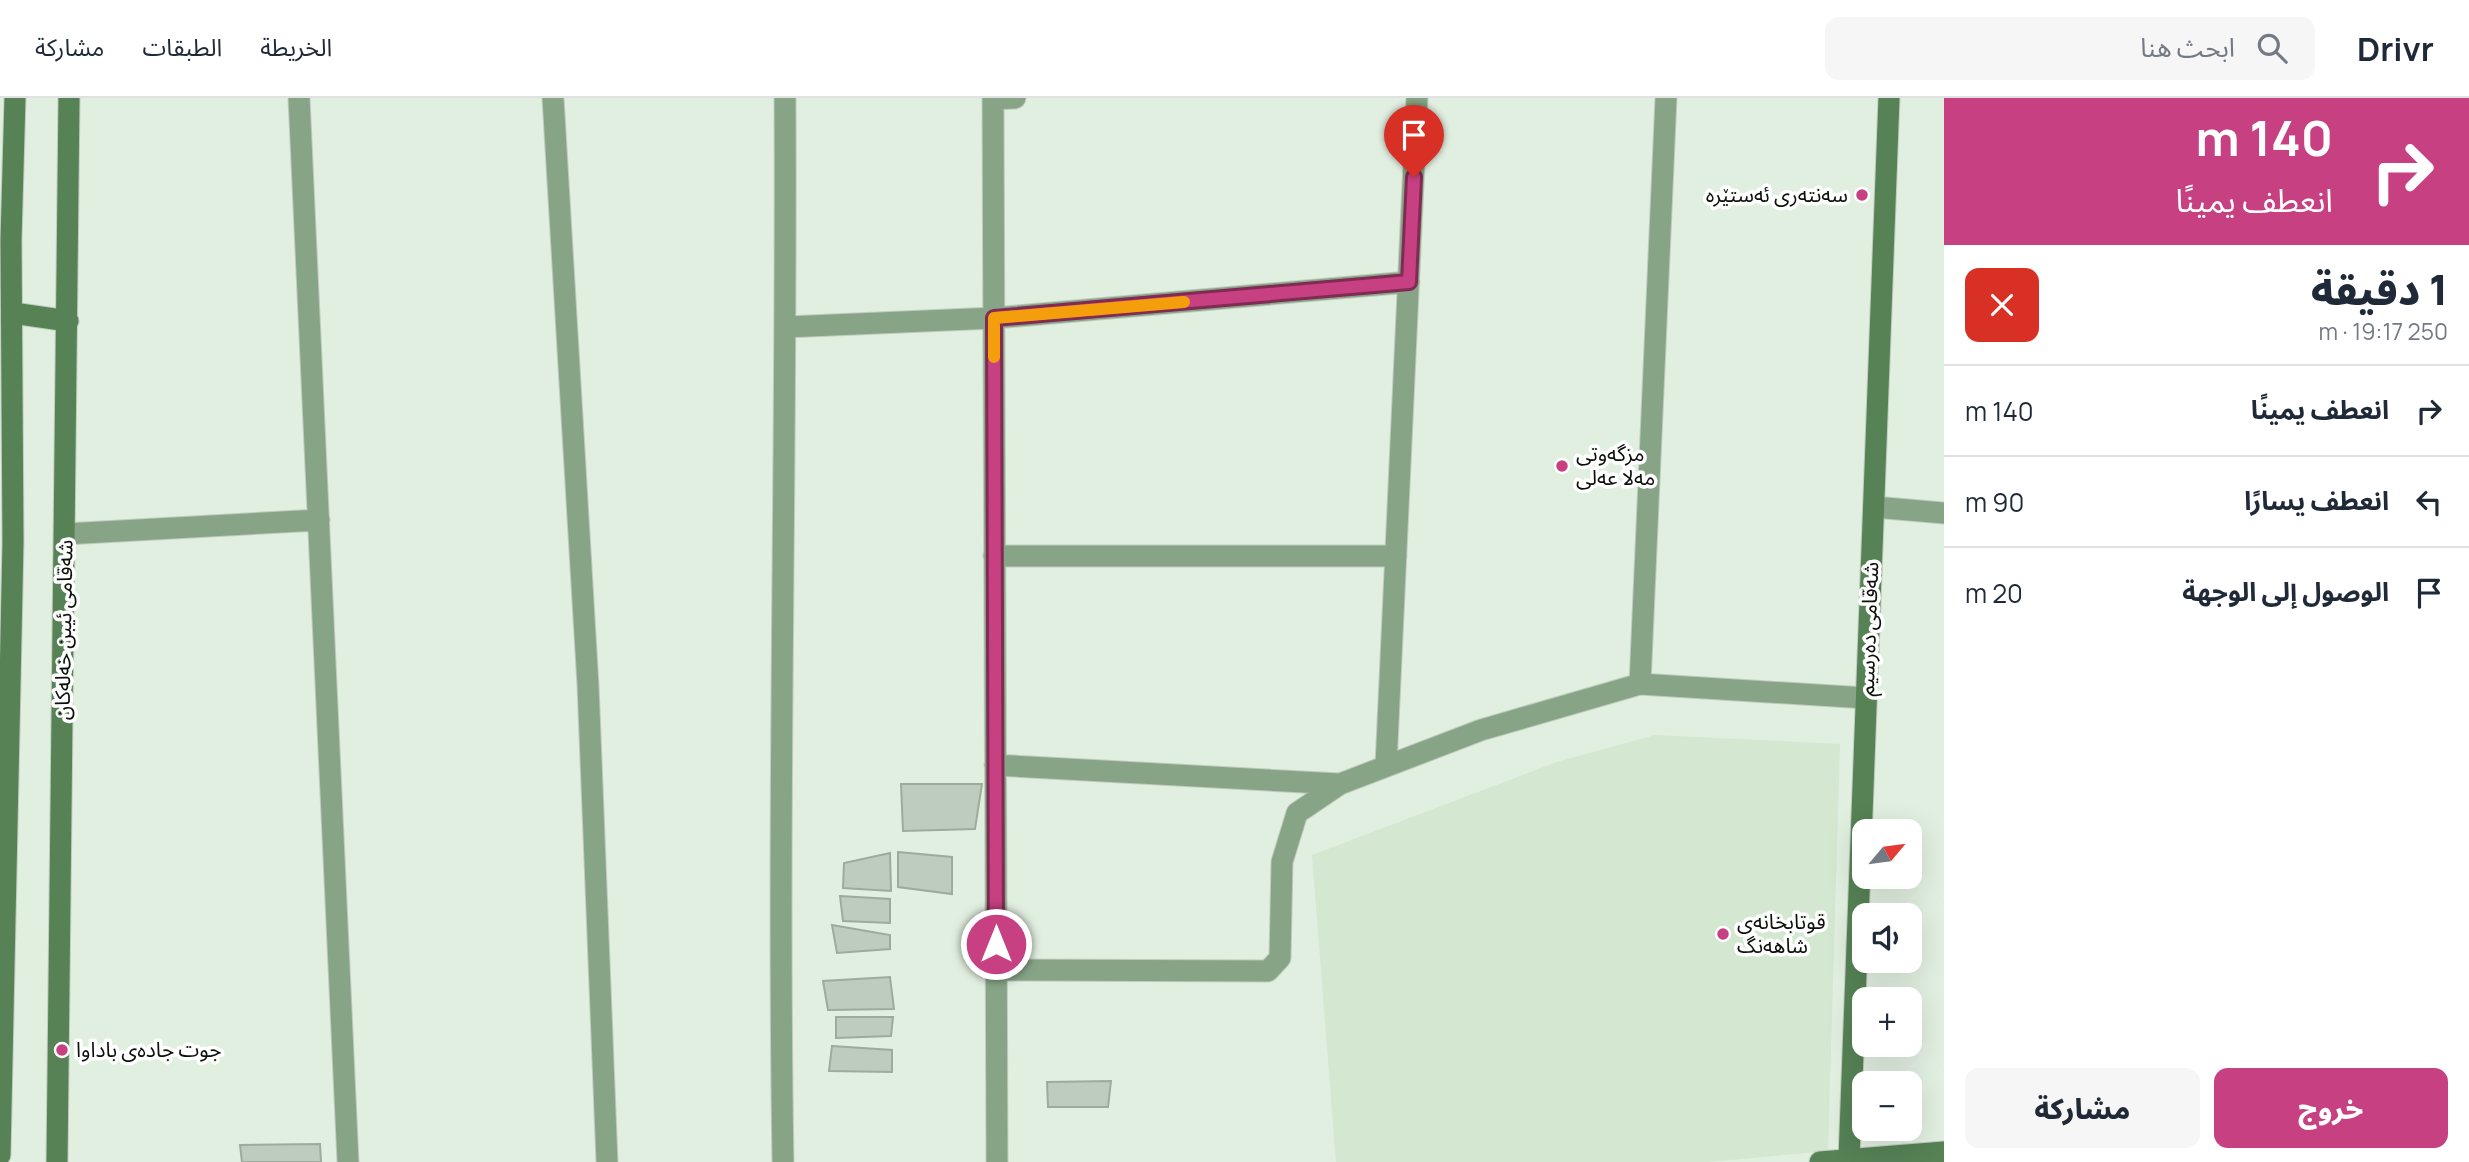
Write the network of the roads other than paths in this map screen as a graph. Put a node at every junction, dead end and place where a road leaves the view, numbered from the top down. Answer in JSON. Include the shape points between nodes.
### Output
{"nodes":[{"id":1,"x":15,"y":98,"type":"edge"},
{"id":2,"x":69,"y":98,"type":"edge"},
{"id":3,"x":299,"y":98,"type":"edge"},
{"id":4,"x":553,"y":98,"type":"edge"},
{"id":5,"x":785,"y":98,"type":"edge"},
{"id":6,"x":1015,"y":98,"type":"edge"},
{"id":7,"x":1418,"y":98,"type":"edge"},
{"id":8,"x":1666,"y":98,"type":"edge"},
{"id":9,"x":1889,"y":98,"type":"edge"},
{"id":10,"x":993,"y":99,"type":"edge"},
{"id":11,"x":5,"y":242,"type":"edge"},
{"id":12,"x":1409,"y":282,"type":"junction"},
{"id":13,"x":13,"y":313,"type":"junction"},
{"id":14,"x":994,"y":318,"type":"junction"},
{"id":15,"x":68,"y":321,"type":"junction"},
{"id":16,"x":786,"y":327,"type":"junction"},
{"id":17,"x":1874,"y":507,"type":"junction"},
{"id":18,"x":1944,"y":513,"type":"edge"},
{"id":19,"x":319,"y":520,"type":"junction"},
{"id":20,"x":65,"y":534,"type":"junction"},
{"id":21,"x":7,"y":545,"type":"edge"},
{"id":22,"x":994,"y":556,"type":"junction"},
{"id":23,"x":1396,"y":556,"type":"junction"},
{"id":24,"x":1640,"y":684,"type":"junction"},
{"id":25,"x":1866,"y":698,"type":"junction"},
{"id":26,"x":995,"y":765,"type":"junction"},
{"id":27,"x":1386,"y":766,"type":"junction"},
{"id":28,"x":1340,"y":784,"type":"junction"},
{"id":29,"x":4,"y":884,"type":"edge"},
{"id":30,"x":996,"y":970,"type":"junction"},
{"id":31,"x":1944,"y":1152,"type":"edge"},
{"id":32,"x":0,"y":1155,"type":"edge"},
{"id":33,"x":1849,"y":1159,"type":"junction"},
{"id":34,"x":57,"y":1162,"type":"edge"},
{"id":35,"x":348,"y":1162,"type":"edge"},
{"id":36,"x":607,"y":1162,"type":"edge"},
{"id":37,"x":783,"y":1162,"type":"edge"},
{"id":38,"x":997,"y":1162,"type":"edge"},
{"id":39,"x":1820,"y":1162,"type":"edge"}],
"edges":[{"from":1,"to":11,"type":"main road"},
{"from":2,"to":15,"type":"main road","name":"شەقامی ئیبن خەلەکان"},
{"from":3,"to":19,"type":"street"},
{"from":4,"to":36,"type":"street","via":[[588,685]]},
{"from":5,"to":16,"type":"street"},
{"from":6,"to":10,"type":"street"},
{"from":7,"to":12,"type":"street"},
{"from":8,"to":24,"type":"street"},
{"from":9,"to":17,"type":"main road","name":"شەقامی دەرسیم"},
{"from":10,"to":14,"type":"street"},
{"from":11,"to":13,"type":"main road"},
{"from":12,"to":14,"type":"street"},
{"from":12,"to":23,"type":"street"},
{"from":13,"to":15,"type":"main road"},
{"from":13,"to":21,"type":"main road"},
{"from":14,"to":16,"type":"street"},
{"from":14,"to":22,"type":"street"},
{"from":15,"to":20,"type":"main road","name":"شەقامی ئیبن خەلەکان"},
{"from":16,"to":37,"type":"street","via":[[779,911]]},
{"from":17,"to":18,"type":"street"},
{"from":17,"to":25,"type":"main road","name":"شەقامی دەرسیم"},
{"from":19,"to":20,"type":"street"},
{"from":19,"to":35,"type":"street"},
{"from":20,"to":34,"type":"main road","name":"شەقامی ئیبن خەلەکان"},
{"from":21,"to":29,"type":"main road"},
{"from":22,"to":23,"type":"street"},
{"from":22,"to":26,"type":"street"},
{"from":23,"to":27,"type":"street"},
{"from":24,"to":25,"type":"street"},
{"from":24,"to":27,"type":"street","via":[[1481,730]]},
{"from":25,"to":33,"type":"main road","name":"شەقامی دەرسیم"},
{"from":26,"to":28,"type":"street"},
{"from":26,"to":30,"type":"street"},
{"from":27,"to":28,"type":"street"},
{"from":28,"to":30,"type":"street","via":[[1297,813],[1282,862],[1280,958],[1268,971]]},
{"from":29,"to":32,"type":"main road"},
{"from":30,"to":38,"type":"street"},
{"from":31,"to":33,"type":"main road"},
{"from":33,"to":39,"type":"main road"}]}
